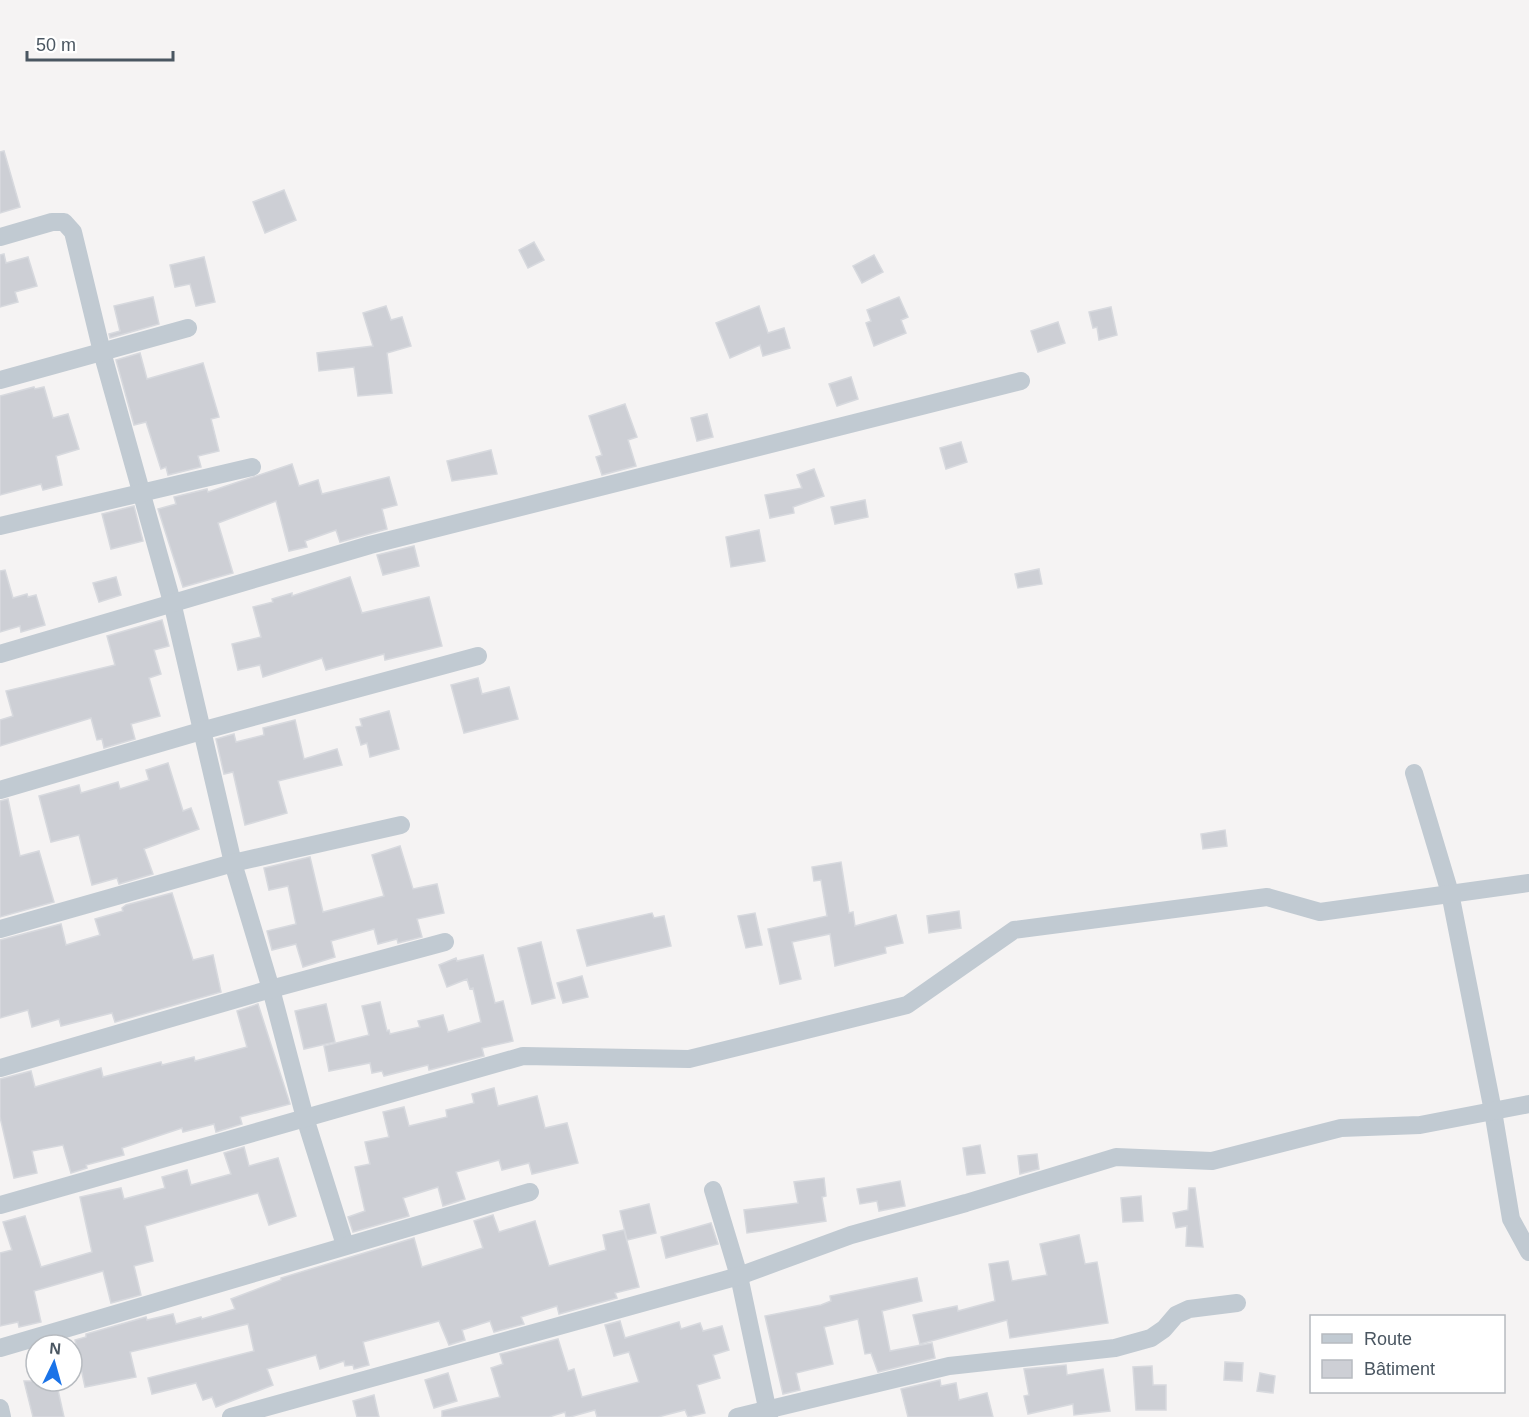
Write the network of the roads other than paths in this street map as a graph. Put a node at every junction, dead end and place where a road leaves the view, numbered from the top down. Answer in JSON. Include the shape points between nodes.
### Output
{"nodes":[{"id":1,"x":0,"y":237,"type":"edge"},
{"id":2,"x":188,"y":328,"type":"dead end"},
{"id":3,"x":102,"y":352,"type":"junction"},
{"id":4,"x":0,"y":380,"type":"edge"},
{"id":5,"x":1021,"y":381,"type":"dead end"},
{"id":6,"x":252,"y":467,"type":"dead end"},
{"id":7,"x":142,"y":492,"type":"junction"},
{"id":8,"x":0,"y":526,"type":"edge"},
{"id":9,"x":172,"y":602,"type":"junction"},
{"id":10,"x":0,"y":654,"type":"edge"},
{"id":11,"x":478,"y":656,"type":"dead end"},
{"id":12,"x":201,"y":731,"type":"junction"},
{"id":13,"x":1414,"y":773,"type":"dead end"},
{"id":14,"x":0,"y":790,"type":"edge"},
{"id":15,"x":401,"y":825,"type":"dead end"},
{"id":16,"x":233,"y":863,"type":"junction"},
{"id":17,"x":1529,"y":883,"type":"edge"},
{"id":18,"x":1450,"y":893,"type":"junction"},
{"id":19,"x":0,"y":929,"type":"edge"},
{"id":20,"x":445,"y":942,"type":"dead end"},
{"id":21,"x":271,"y":989,"type":"junction"},
{"id":22,"x":0,"y":1068,"type":"edge"},
{"id":23,"x":1529,"y":1104,"type":"edge"},
{"id":24,"x":1493,"y":1111,"type":"junction"},
{"id":25,"x":305,"y":1118,"type":"junction"},
{"id":26,"x":713,"y":1190,"type":"dead end"},
{"id":27,"x":530,"y":1192,"type":"dead end"},
{"id":28,"x":0,"y":1205,"type":"edge"},
{"id":29,"x":345,"y":1245,"type":"junction"},
{"id":30,"x":1529,"y":1251,"type":"edge"},
{"id":31,"x":739,"y":1276,"type":"junction"},
{"id":32,"x":1237,"y":1303,"type":"dead end"},
{"id":33,"x":0,"y":1348,"type":"edge"},
{"id":34,"x":0,"y":1408,"type":"edge"},
{"id":35,"x":768,"y":1413,"type":"edge"},
{"id":36,"x":238,"y":1416,"type":"edge"},
{"id":37,"x":2,"y":1417,"type":"edge"},
{"id":38,"x":737,"y":1417,"type":"edge"}],
"edges":[{"from":1,"to":3,"type":"street","via":[[52,222],[64,222],[73,232]]},
{"from":2,"to":3,"type":"street"},
{"from":3,"to":4,"type":"street"},
{"from":3,"to":7,"type":"street"},
{"from":5,"to":9,"type":"street","via":[[370,545]]},
{"from":6,"to":7,"type":"street"},
{"from":7,"to":8,"type":"street"},
{"from":7,"to":9,"type":"street"},
{"from":9,"to":10,"type":"street"},
{"from":9,"to":12,"type":"street"},
{"from":11,"to":12,"type":"street"},
{"from":12,"to":14,"type":"street"},
{"from":12,"to":16,"type":"street"},
{"from":13,"to":18,"type":"street"},
{"from":15,"to":16,"type":"street"},
{"from":16,"to":19,"type":"street"},
{"from":16,"to":21,"type":"street"},
{"from":17,"to":18,"type":"street"},
{"from":18,"to":24,"type":"street"},
{"from":18,"to":25,"type":"street","via":[[1320,912],[1267,897],[1014,930],[907,1005],[689,1059],[523,1056]]},
{"from":20,"to":21,"type":"street"},
{"from":21,"to":22,"type":"street"},
{"from":21,"to":25,"type":"street"},
{"from":23,"to":24,"type":"street"},
{"from":24,"to":30,"type":"street","via":[[1511,1219]]},
{"from":24,"to":31,"type":"street","via":[[1420,1125],[1341,1128],[1212,1161],[1116,1157],[850,1235]]},
{"from":25,"to":28,"type":"street"},
{"from":25,"to":29,"type":"street"},
{"from":26,"to":31,"type":"street"},
{"from":27,"to":29,"type":"street"},
{"from":29,"to":33,"type":"street"},
{"from":31,"to":35,"type":"street"},
{"from":31,"to":36,"type":"street"},
{"from":32,"to":35,"type":"street","via":[[1189,1309],[1176,1315],[1151,1338],[1115,1348],[949,1366]]},
{"from":34,"to":37,"type":"street"},
{"from":35,"to":38,"type":"street"}]}
